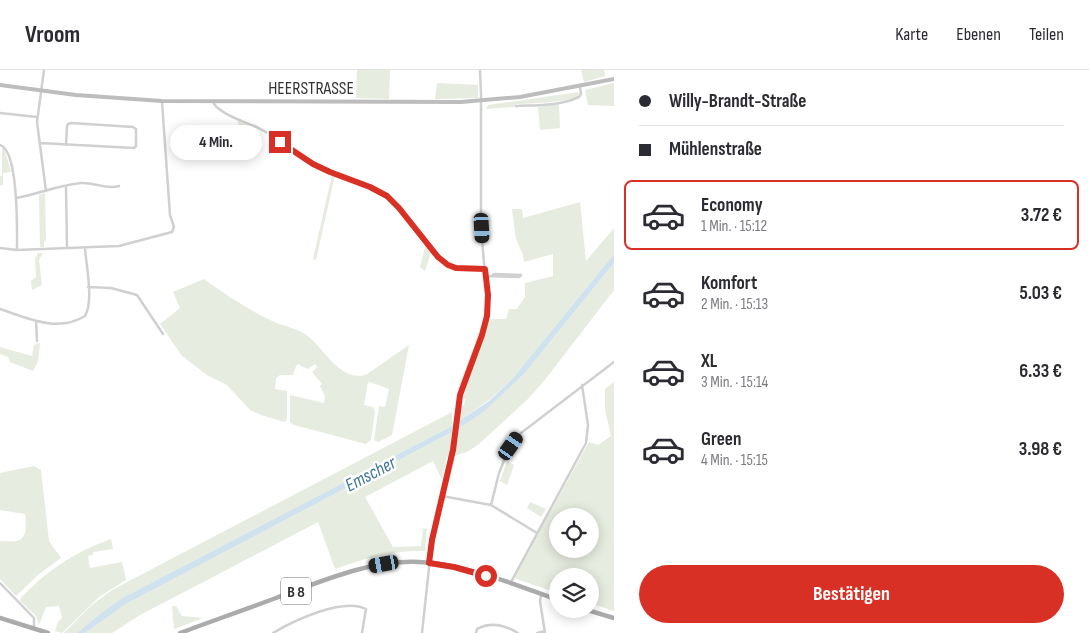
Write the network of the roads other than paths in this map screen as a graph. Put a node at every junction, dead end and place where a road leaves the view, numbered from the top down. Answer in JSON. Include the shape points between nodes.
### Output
{"nodes":[{"id":1,"x":44,"y":70,"type":"edge"},
{"id":2,"x":480,"y":70,"type":"edge"},
{"id":3,"x":614,"y":79,"type":"edge"},
{"id":4,"x":0,"y":85,"type":"edge"},
{"id":5,"x":580,"y":87,"type":"junction"},
{"id":6,"x":41,"y":90,"type":"junction"},
{"id":7,"x":162,"y":101,"type":"junction"},
{"id":8,"x":213,"y":101,"type":"junction"},
{"id":9,"x":481,"y":102,"type":"junction"},
{"id":10,"x":516,"y":106,"type":"dead end"},
{"id":11,"x":0,"y":113,"type":"edge"},
{"id":12,"x":37,"y":117,"type":"junction"},
{"id":13,"x":40,"y":143,"type":"junction"},
{"id":14,"x":0,"y":145,"type":"edge"},
{"id":15,"x":66,"y":145,"type":"junction"},
{"id":16,"x":66,"y":186,"type":"junction"},
{"id":17,"x":119,"y":186,"type":"dead end"},
{"id":18,"x":46,"y":191,"type":"junction"},
{"id":19,"x":16,"y":198,"type":"junction"},
{"id":20,"x":0,"y":248,"type":"edge"},
{"id":21,"x":67,"y":248,"type":"junction"},
{"id":22,"x":85,"y":248,"type":"junction"},
{"id":23,"x":17,"y":250,"type":"junction"},
{"id":24,"x":485,"y":269,"type":"junction"},
{"id":25,"x":486,"y":276,"type":"junction"},
{"id":26,"x":492,"y":276,"type":"junction"},
{"id":27,"x":88,"y":287,"type":"junction"},
{"id":28,"x":0,"y":310,"type":"edge"},
{"id":29,"x":36,"y":321,"type":"junction"},
{"id":30,"x":162,"y":334,"type":"dead end"},
{"id":31,"x":37,"y":341,"type":"dead end"},
{"id":32,"x":614,"y":362,"type":"edge"},
{"id":33,"x":582,"y":385,"type":"junction"},
{"id":34,"x":442,"y":496,"type":"junction"},
{"id":35,"x":491,"y":505,"type":"junction"},
{"id":36,"x":537,"y":533,"type":"junction"},
{"id":37,"x":429,"y":563,"type":"junction"},
{"id":38,"x":0,"y":583,"type":"edge"},
{"id":39,"x":510,"y":584,"type":"junction"},
{"id":40,"x":541,"y":594,"type":"junction"},
{"id":41,"x":549,"y":597,"type":"edge"},
{"id":42,"x":599,"y":614,"type":"edge"},
{"id":43,"x":0,"y":618,"type":"edge"},
{"id":44,"x":614,"y":618,"type":"edge"},
{"id":45,"x":201,"y":626,"type":"junction"},
{"id":46,"x":34,"y":628,"type":"junction"},
{"id":47,"x":275,"y":632,"type":"edge"},
{"id":48,"x":545,"y":632,"type":"edge"},
{"id":49,"x":48,"y":633,"type":"edge"},
{"id":50,"x":180,"y":633,"type":"edge"},
{"id":51,"x":188,"y":633,"type":"edge"},
{"id":52,"x":362,"y":633,"type":"edge"},
{"id":53,"x":422,"y":633,"type":"edge"},
{"id":54,"x":476,"y":633,"type":"edge"},
{"id":55,"x":518,"y":633,"type":"edge"},
{"id":56,"x":537,"y":633,"type":"edge"}],
"edges":[{"from":1,"to":6,"type":"street"},
{"from":2,"to":9,"type":"street"},
{"from":3,"to":5,"type":"main road","name":"HEERSTRASSE"},
{"from":4,"to":6,"type":"main road","name":"HEERSTRASSE"},
{"from":5,"to":9,"type":"main road","name":"HEERSTRASSE"},
{"from":5,"to":10,"type":"street","via":[[579,97],[567,101]]},
{"from":6,"to":7,"type":"main road","name":"HEERSTRASSE"},
{"from":6,"to":12,"type":"street"},
{"from":7,"to":8,"type":"main road","name":"HEERSTRASSE"},
{"from":7,"to":22,"type":"street","via":[[170,214],[174,228],[167,234],[125,245]]},
{"from":8,"to":9,"type":"main road","name":"HEERSTRASSE"},
{"from":8,"to":24,"type":"street","via":[[216,107],[266,132],[313,164],[387,196],[448,265]]},
{"from":9,"to":24,"type":"street"},
{"from":11,"to":12,"type":"street"},
{"from":12,"to":13,"type":"street"},
{"from":13,"to":15,"type":"street"},
{"from":13,"to":18,"type":"street"},
{"from":14,"to":19,"type":"street","via":[[7,151]]},
{"from":15,"to":15,"type":"street","via":[[134,148],[136,129],[71,123],[67,126]]},
{"from":16,"to":17,"type":"street","via":[[86,183],[113,188]]},
{"from":16,"to":18,"type":"street"},
{"from":16,"to":21,"type":"street"},
{"from":18,"to":19,"type":"street"},
{"from":19,"to":23,"type":"street"},
{"from":20,"to":23,"type":"street"},
{"from":21,"to":22,"type":"street"},
{"from":21,"to":23,"type":"street"},
{"from":22,"to":27,"type":"street"},
{"from":24,"to":25,"type":"street"},
{"from":25,"to":26,"type":"street"},
{"from":25,"to":34,"type":"street","via":[[485,326],[461,391]]},
{"from":26,"to":26,"type":"street","via":[[520,277],[521,275],[494,274]]},
{"from":27,"to":29,"type":"street","via":[[85,316],[64,324]]},
{"from":27,"to":30,"type":"street","via":[[111,288],[137,295]]},
{"from":28,"to":29,"type":"street"},
{"from":29,"to":31,"type":"street"},
{"from":32,"to":33,"type":"street"},
{"from":33,"to":35,"type":"street","via":[[517,438],[507,453]]},
{"from":33,"to":36,"type":"street","via":[[588,425],[586,443]]},
{"from":34,"to":35,"type":"street"},
{"from":34,"to":37,"type":"street"},
{"from":35,"to":36,"type":"street"},
{"from":36,"to":39,"type":"street"},
{"from":37,"to":39,"type":"main road","number":"B 8","via":[[463,569]]},
{"from":37,"to":45,"type":"main road","number":"B 8","via":[[384,564],[350,571]]},
{"from":37,"to":53,"type":"street"},
{"from":38,"to":46,"type":"street","via":[[34,618]]},
{"from":39,"to":40,"type":"main road","number":"B 8"},
{"from":40,"to":41,"type":"main road","number":"B 8"},
{"from":40,"to":48,"type":"street"},
{"from":42,"to":44,"type":"main road"},
{"from":43,"to":46,"type":"main road"},
{"from":45,"to":50,"type":"main road","number":"B 8"},
{"from":45,"to":51,"type":"main road","number":"B 8"},
{"from":46,"to":49,"type":"main road"},
{"from":47,"to":52,"type":"street","via":[[317,613],[348,606],[364,608]]},
{"from":48,"to":56,"type":"street"},
{"from":54,"to":55,"type":"street","via":[[486,624],[510,628]]}]}
